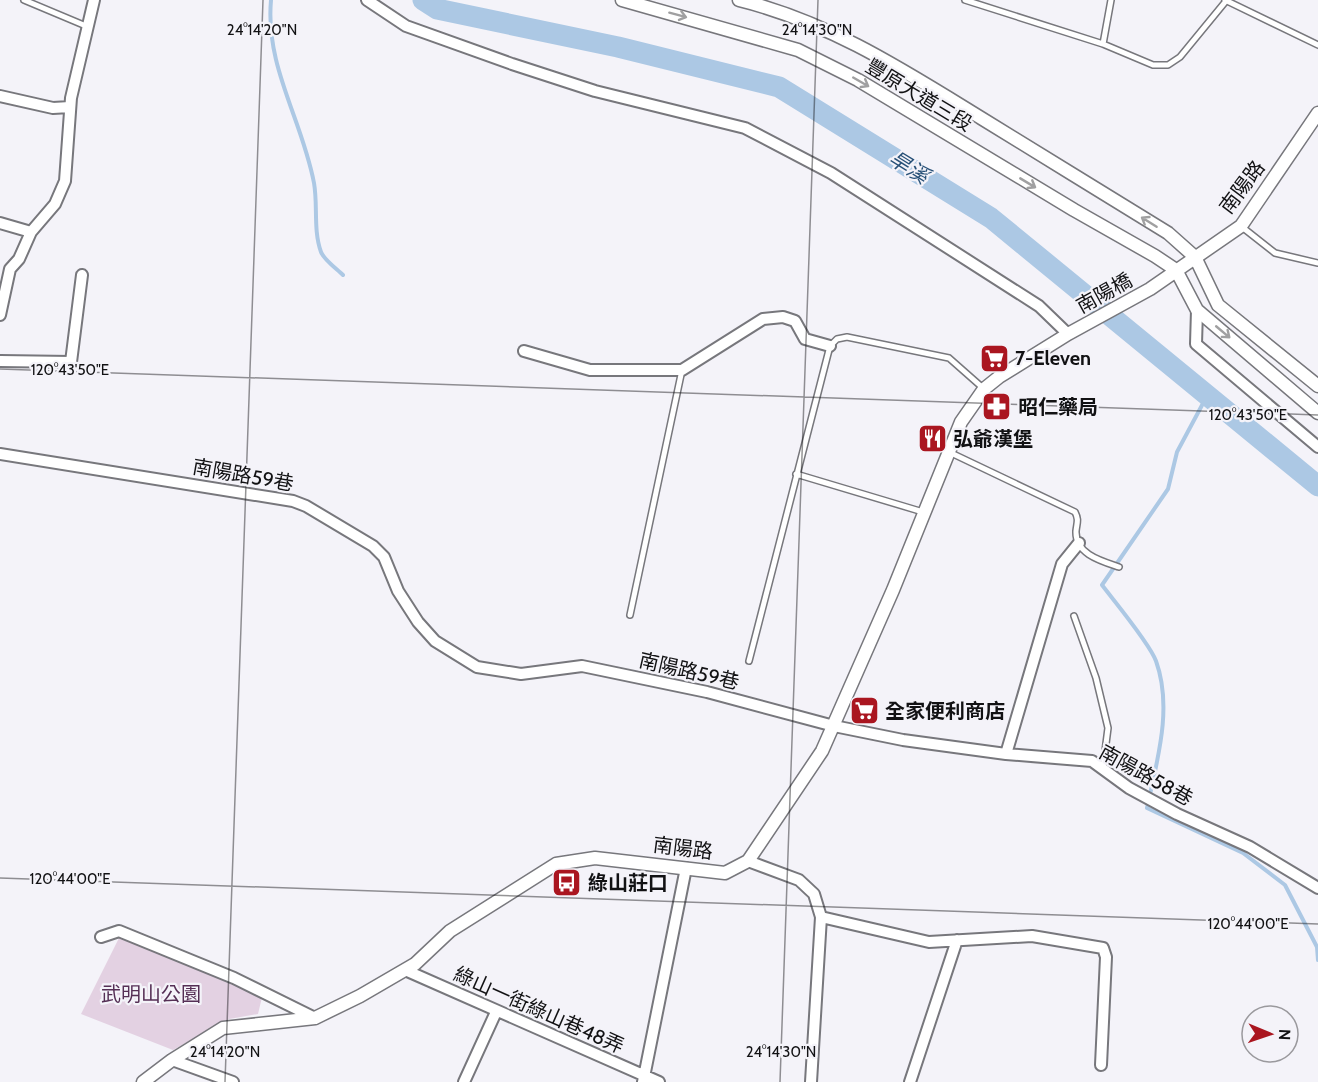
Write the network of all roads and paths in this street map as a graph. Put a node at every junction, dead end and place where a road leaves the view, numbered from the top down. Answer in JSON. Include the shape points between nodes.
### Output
{"nodes":[{"id":1,"x":24,"y":0,"type":"edge"},
{"id":2,"x":94,"y":0,"type":"edge"},
{"id":3,"x":367,"y":0,"type":"edge"},
{"id":4,"x":622,"y":0,"type":"edge"},
{"id":5,"x":739,"y":0,"type":"edge"},
{"id":6,"x":965,"y":0,"type":"edge"},
{"id":7,"x":1112,"y":0,"type":"edge"},
{"id":8,"x":1225,"y":1,"type":"edge"},
{"id":9,"x":86,"y":26,"type":"junction"},
{"id":10,"x":1102,"y":44,"type":"junction"},
{"id":11,"x":1318,"y":45,"type":"edge"},
{"id":12,"x":0,"y":96,"type":"edge"},
{"id":13,"x":70,"y":108,"type":"junction"},
{"id":14,"x":1318,"y":113,"type":"edge"},
{"id":15,"x":0,"y":223,"type":"edge"},
{"id":16,"x":1241,"y":226,"type":"junction"},
{"id":17,"x":31,"y":232,"type":"junction"},
{"id":18,"x":1196,"y":257,"type":"junction"},
{"id":19,"x":1318,"y":263,"type":"edge"},
{"id":20,"x":1176,"y":270,"type":"junction"},
{"id":21,"x":82,"y":275,"type":"dead end"},
{"id":22,"x":1150,"y":289,"type":"joint"},
{"id":23,"x":1197,"y":310,"type":"junction"},
{"id":24,"x":0,"y":315,"type":"edge"},
{"id":25,"x":1072,"y":332,"type":"junction"},
{"id":26,"x":830,"y":346,"type":"junction"},
{"id":27,"x":525,"y":351,"type":"dead end"},
{"id":28,"x":0,"y":361,"type":"edge"},
{"id":29,"x":682,"y":370,"type":"junction"},
{"id":30,"x":1318,"y":386,"type":"edge"},
{"id":31,"x":984,"y":389,"type":"junction"},
{"id":32,"x":1318,"y":413,"type":"edge"},
{"id":33,"x":1318,"y":447,"type":"edge"},
{"id":34,"x":949,"y":452,"type":"junction"},
{"id":35,"x":0,"y":453,"type":"edge"},
{"id":36,"x":796,"y":474,"type":"junction"},
{"id":37,"x":923,"y":512,"type":"junction"},
{"id":38,"x":1078,"y":543,"type":"junction"},
{"id":39,"x":1119,"y":567,"type":"dead end"},
{"id":40,"x":630,"y":615,"type":"dead end"},
{"id":41,"x":1074,"y":616,"type":"dead end"},
{"id":42,"x":749,"y":661,"type":"dead end"},
{"id":43,"x":834,"y":726,"type":"junction"},
{"id":44,"x":1006,"y":754,"type":"junction"},
{"id":45,"x":1103,"y":767,"type":"junction"},
{"id":46,"x":748,"y":861,"type":"junction"},
{"id":47,"x":686,"y":868,"type":"junction"},
{"id":48,"x":1318,"y":888,"type":"edge"},
{"id":49,"x":821,"y":917,"type":"junction"},
{"id":50,"x":101,"y":937,"type":"dead end"},
{"id":51,"x":957,"y":940,"type":"junction"},
{"id":52,"x":405,"y":970,"type":"junction"},
{"id":53,"x":496,"y":1012,"type":"junction"},
{"id":54,"x":315,"y":1018,"type":"junction"},
{"id":55,"x":172,"y":1059,"type":"junction"},
{"id":56,"x":1101,"y":1065,"type":"dead end"},
{"id":57,"x":643,"y":1079,"type":"edge"},
{"id":58,"x":142,"y":1082,"type":"edge"},
{"id":59,"x":233,"y":1082,"type":"edge"},
{"id":60,"x":464,"y":1082,"type":"edge"},
{"id":61,"x":659,"y":1082,"type":"edge"},
{"id":62,"x":811,"y":1082,"type":"edge"},
{"id":63,"x":910,"y":1082,"type":"edge"}],
"edges":[{"from":1,"to":9,"type":"lane"},
{"from":2,"to":9,"type":"street"},
{"from":3,"to":25,"type":"street","via":[[406,26],[512,64],[594,91],[745,128],[831,173],[1039,306]]},
{"from":4,"to":20,"type":"street","name":"豐原大道三段","one_way":true,"via":[[798,50],[858,80]]},
{"from":18,"to":5,"type":"street","name":"豐原大道三段","one_way":true,"via":[[1168,233],[880,56],[823,27]]},
{"from":6,"to":10,"type":"lane"},
{"from":7,"to":10,"type":"lane"},
{"from":8,"to":10,"type":"lane","via":[[1180,57],[1168,65],[1153,65]]},
{"from":8,"to":11,"type":"lane"},
{"from":9,"to":13,"type":"street"},
{"from":12,"to":13,"type":"street","via":[[52,108]]},
{"from":13,"to":17,"type":"street","via":[[65,181],[55,204]]},
{"from":14,"to":16,"type":"street","name":"南陽路"},
{"from":15,"to":17,"type":"street"},
{"from":16,"to":18,"type":"street","name":"南陽路"},
{"from":16,"to":19,"type":"lane","via":[[1275,254]]},
{"from":17,"to":24,"type":"street","via":[[10,269]]},
{"from":18,"to":20,"type":"street","name":"南陽路"},
{"from":18,"to":30,"type":"street","via":[[1218,305]]},
{"from":20,"to":22,"type":"street","name":"南陽路"},
{"from":20,"to":23,"type":"street"},
{"from":21,"to":28,"type":"street","via":[[71,362]]},
{"from":22,"to":25,"type":"street","name":"南陽橋"},
{"from":23,"to":32,"type":"street","one_way":true},
{"from":23,"to":33,"type":"street","via":[[1196,344]]},
{"from":25,"to":31,"type":"street"},
{"from":26,"to":29,"type":"street","via":[[805,339],[795,321],[783,317],[763,319]]},
{"from":26,"to":31,"type":"lane","via":[[847,337],[948,358]]},
{"from":26,"to":36,"type":"lane"},
{"from":27,"to":29,"type":"street","via":[[590,370]]},
{"from":29,"to":40,"type":"lane"},
{"from":31,"to":34,"type":"street","via":[[961,422]]},
{"from":34,"to":37,"type":"street"},
{"from":34,"to":38,"type":"lane","via":[[1075,512],[1079,519]]},
{"from":35,"to":43,"type":"street","name":"南陽路59巷","via":[[306,506],[373,546],[384,557],[398,591],[418,622],[435,641],[477,667],[521,674],[582,666],[707,692]]},
{"from":36,"to":37,"type":"lane"},
{"from":36,"to":42,"type":"lane"},
{"from":37,"to":43,"type":"street"},
{"from":38,"to":39,"type":"lane","via":[[1098,560]]},
{"from":38,"to":44,"type":"street","via":[[1062,564]]},
{"from":41,"to":45,"type":"lane","via":[[1096,678],[1108,728]]},
{"from":43,"to":44,"type":"street","name":"南陽路58巷"},
{"from":43,"to":46,"type":"street","via":[[806,780]]},
{"from":44,"to":45,"type":"street","name":"南陽路58巷","via":[[1092,761]]},
{"from":45,"to":48,"type":"street","name":"南陽路58巷","via":[[1129,788],[1250,847]]},
{"from":46,"to":47,"type":"street","name":"南陽路","via":[[725,873]]},
{"from":46,"to":49,"type":"street","via":[[799,880],[814,894]]},
{"from":47,"to":52,"type":"street","name":"南陽路","via":[[595,858],[555,864],[450,931]]},
{"from":47,"to":57,"type":"street"},
{"from":49,"to":51,"type":"street","via":[[928,942]]},
{"from":49,"to":62,"type":"street"},
{"from":50,"to":54,"type":"street","via":[[119,930],[234,978]]},
{"from":51,"to":56,"type":"street","via":[[1032,936],[1103,948],[1106,957]]},
{"from":51,"to":63,"type":"street"},
{"from":52,"to":53,"type":"street","name":"綠山一街綠山巷48弄"},
{"from":52,"to":54,"type":"street","name":"南陽路"},
{"from":53,"to":57,"type":"street","name":"綠山一街綠山巷48弄"},
{"from":53,"to":60,"type":"street"},
{"from":54,"to":55,"type":"street","name":"南陽路","via":[[223,1029]]},
{"from":55,"to":58,"type":"street","name":"南陽路"},
{"from":55,"to":59,"type":"street"},
{"from":57,"to":61,"type":"street","name":"綠山一街綠山巷48弄"}]}
